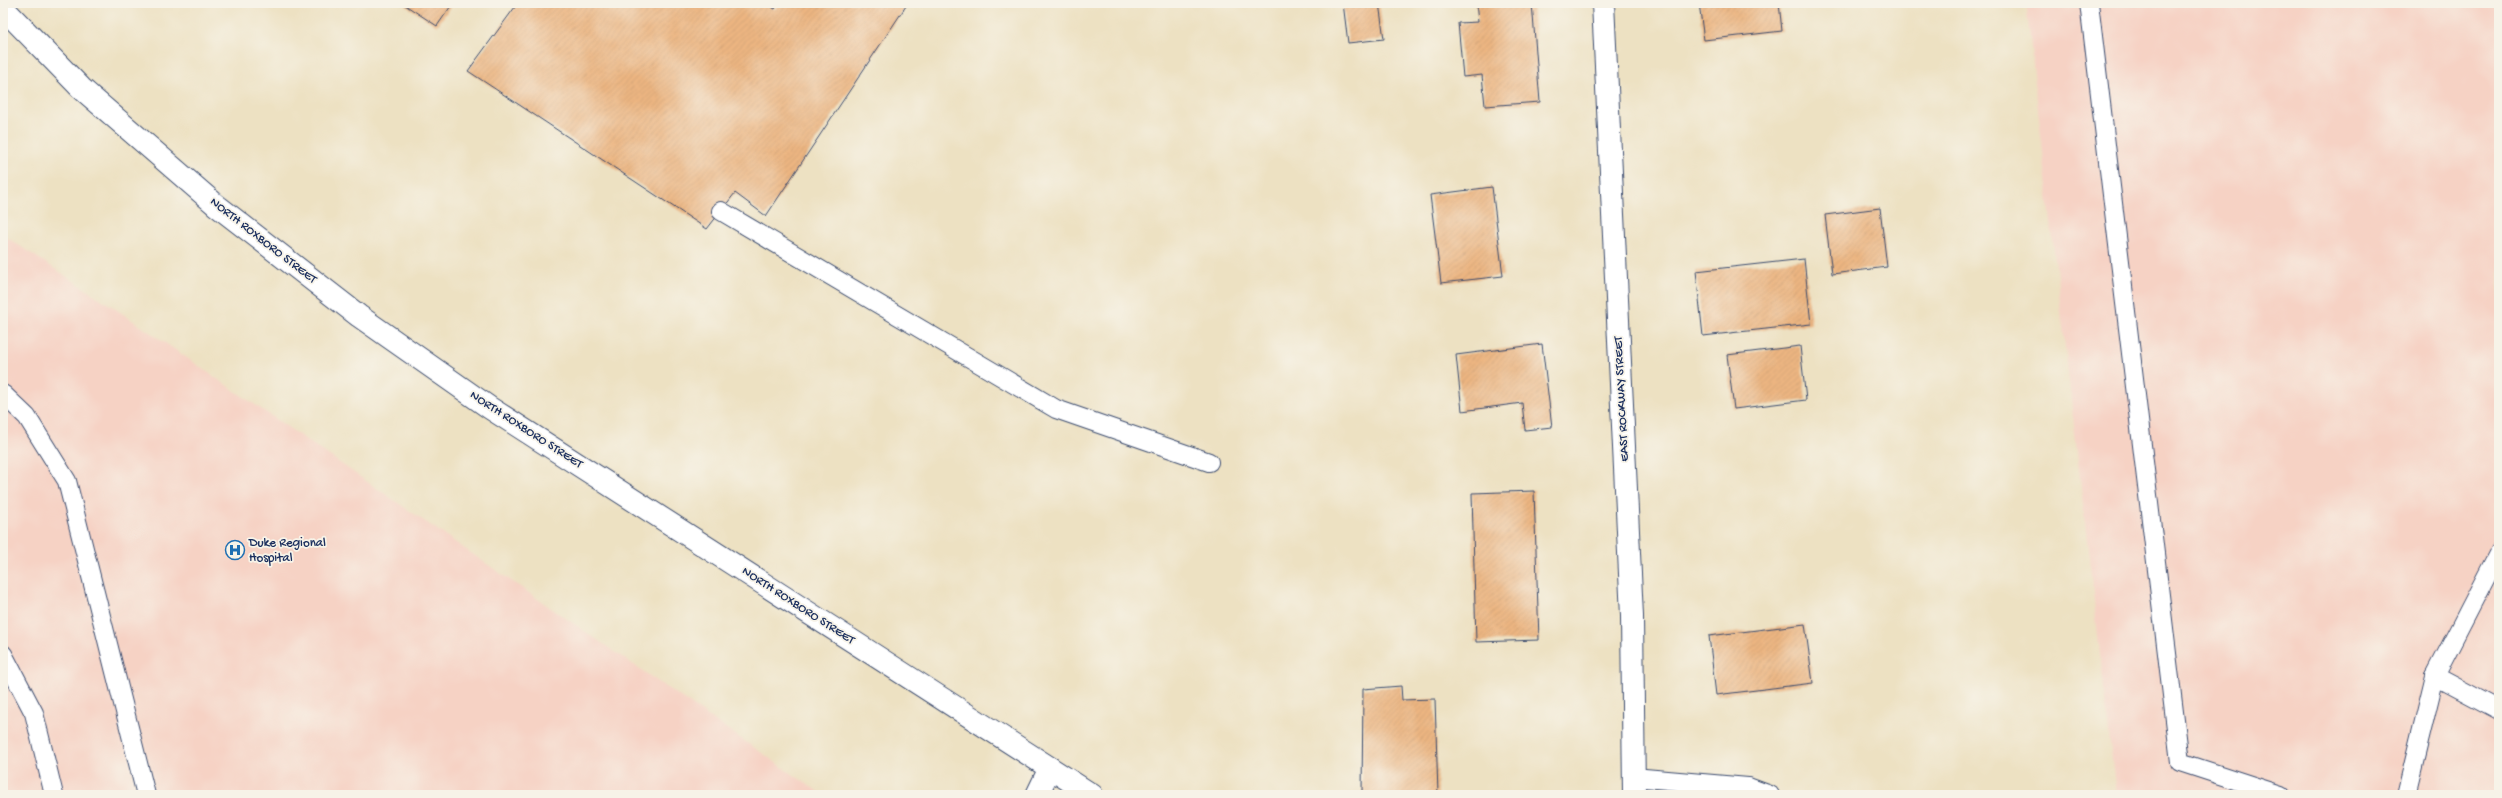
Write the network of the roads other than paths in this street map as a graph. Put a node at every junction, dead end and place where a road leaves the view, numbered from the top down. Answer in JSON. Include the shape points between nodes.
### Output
{"nodes":[{"id":1,"x":1603,"y":3,"type":"edge"},
{"id":2,"x":2089,"y":3,"type":"edge"},
{"id":3,"x":3,"y":8,"type":"edge"},
{"id":4,"x":721,"y":211,"type":"dead end"},
{"id":5,"x":3,"y":394,"type":"edge"},
{"id":6,"x":1210,"y":462,"type":"dead end"},
{"id":7,"x":2499,"y":552,"type":"edge"},
{"id":8,"x":3,"y":654,"type":"edge"},
{"id":9,"x":2435,"y":676,"type":"junction"},
{"id":10,"x":2499,"y":710,"type":"edge"},
{"id":11,"x":1050,"y":768,"type":"junction"},
{"id":12,"x":1634,"y":786,"type":"edge"},
{"id":13,"x":1748,"y":791,"type":"edge"},
{"id":14,"x":54,"y":795,"type":"edge"},
{"id":15,"x":146,"y":795,"type":"edge"},
{"id":16,"x":1037,"y":795,"type":"edge"},
{"id":17,"x":1092,"y":795,"type":"edge"},
{"id":18,"x":1770,"y":795,"type":"edge"},
{"id":19,"x":2281,"y":795,"type":"edge"},
{"id":20,"x":2406,"y":795,"type":"edge"}],
"edges":[{"from":1,"to":12,"type":"main road","name":"EAST ROCKWAY STREET","via":[[1632,608]]},
{"from":2,"to":19,"type":"lane","via":[[2180,762]]},
{"from":3,"to":11,"type":"main road","name":"NORTH ROXBORO STREET","via":[[82,88],[216,205],[359,316],[496,412]]},
{"from":4,"to":6,"type":"lane","via":[[1056,409]]},
{"from":5,"to":15,"type":"lane","via":[[27,417],[67,481]]},
{"from":7,"to":9,"type":"lane"},
{"from":8,"to":14,"type":"lane","via":[[34,713]]},
{"from":9,"to":10,"type":"lane"},
{"from":9,"to":20,"type":"lane"},
{"from":11,"to":16,"type":"main road"},
{"from":11,"to":17,"type":"main road","name":"NORTH ROXBORO STREET"},
{"from":12,"to":13,"type":"lane"},
{"from":13,"to":18,"type":"lane"}]}
